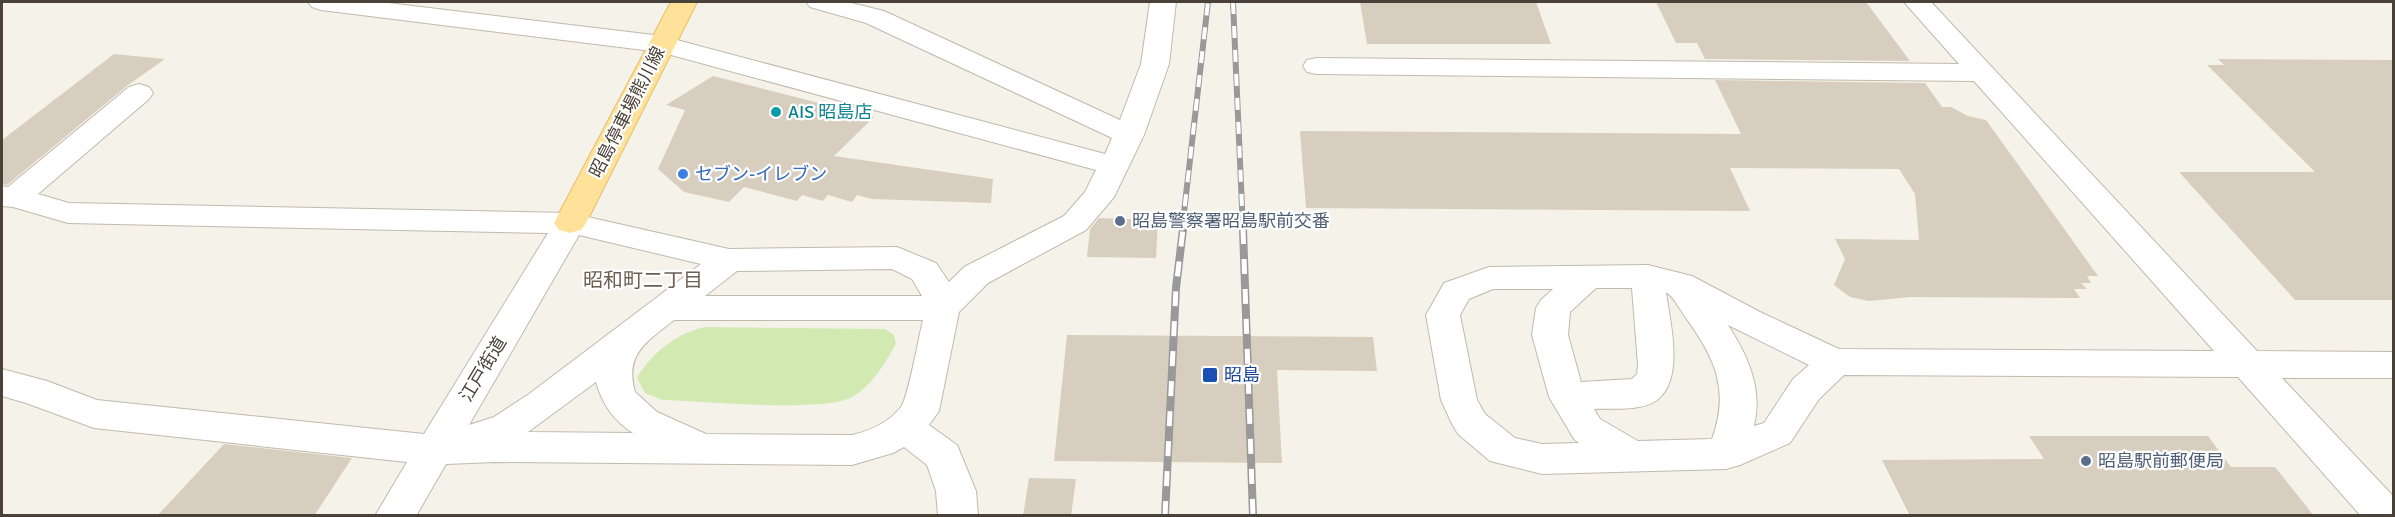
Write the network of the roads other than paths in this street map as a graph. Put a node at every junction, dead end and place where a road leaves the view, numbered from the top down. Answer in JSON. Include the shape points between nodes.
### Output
{"nodes":[{"id":1,"x":321,"y":2,"type":"edge"},
{"id":2,"x":684,"y":2,"type":"edge"},
{"id":3,"x":819,"y":2,"type":"edge"},
{"id":4,"x":1163,"y":2,"type":"edge"},
{"id":5,"x":1917,"y":2,"type":"edge"},
{"id":6,"x":662,"y":44,"type":"junction"},
{"id":7,"x":1317,"y":66,"type":"dead end"},
{"id":8,"x":1984,"y":73,"type":"junction"},
{"id":9,"x":139,"y":93,"type":"dead end"},
{"id":10,"x":1129,"y":135,"type":"junction"},
{"id":11,"x":1115,"y":166,"type":"junction"},
{"id":12,"x":8,"y":197,"type":"edge"},
{"id":13,"x":570,"y":223,"type":"junction"},
{"id":14,"x":729,"y":260,"type":"junction"},
{"id":15,"x":1587,"y":277,"type":"junction"},
{"id":16,"x":1664,"y":280,"type":"junction"},
{"id":17,"x":666,"y":308,"type":"junction"},
{"id":18,"x":943,"y":308,"type":"junction"},
{"id":19,"x":624,"y":340,"type":"junction"},
{"id":20,"x":1835,"y":362,"type":"junction"},
{"id":21,"x":2246,"y":363,"type":"junction"},
{"id":22,"x":2394,"y":365,"type":"edge"},
{"id":23,"x":2,"y":383,"type":"edge"},
{"id":24,"x":1566,"y":397,"type":"junction"},
{"id":25,"x":905,"y":427,"type":"junction"},
{"id":26,"x":435,"y":450,"type":"junction"},
{"id":27,"x":708,"y":450,"type":"junction"},
{"id":28,"x":1726,"y":454,"type":"junction"},
{"id":29,"x":1635,"y":458,"type":"junction"},
{"id":30,"x":957,"y":503,"type":"edge"},
{"id":31,"x":396,"y":516,"type":"edge"},
{"id":32,"x":2386,"y":516,"type":"edge"}],
"edges":[{"from":1,"to":6,"type":"street"},
{"from":2,"to":6,"type":"main road","name":"昭島停車場熊川線"},
{"from":3,"to":10,"type":"street","via":[[875,16]]},
{"from":4,"to":10,"type":"street","via":[[1155,64]]},
{"from":5,"to":8,"type":"street"},
{"from":6,"to":11,"type":"street"},
{"from":6,"to":13,"type":"main road","name":"昭島停車場熊川線"},
{"from":7,"to":8,"type":"street"},
{"from":8,"to":21,"type":"street"},
{"from":9,"to":12,"type":"street"},
{"from":10,"to":11,"type":"street"},
{"from":11,"to":18,"type":"street","via":[[1098,197],[1075,223],[976,275]]},
{"from":12,"to":13,"type":"street","via":[[68,213]]},
{"from":13,"to":14,"type":"street"},
{"from":13,"to":26,"type":"street","name":"江戸街道"},
{"from":14,"to":17,"type":"street"},
{"from":14,"to":18,"type":"street","via":[[897,258],[924,271],[938,291]]},
{"from":15,"to":16,"type":"street"},
{"from":15,"to":24,"type":"street","via":[[1553,309],[1550,335]]},
{"from":15,"to":29,"type":"street","via":[[1489,278],[1456,291],[1443,315],[1459,400],[1471,424],[1504,450],[1542,459]]},
{"from":16,"to":20,"type":"street"},
{"from":16,"to":24,"type":"street","via":[[1654,378],[1642,392]]},
{"from":16,"to":28,"type":"street","via":[[1709,323],[1736,372],[1740,402]]},
{"from":17,"to":18,"type":"street"},
{"from":17,"to":19,"type":"street"},
{"from":18,"to":25,"type":"street","via":[[920,411]]},
{"from":19,"to":26,"type":"street","via":[[507,427]]},
{"from":19,"to":27,"type":"street","via":[[614,380],[620,399],[637,417],[663,433]]},
{"from":20,"to":21,"type":"street"},
{"from":20,"to":28,"type":"street","via":[[1806,389],[1777,433]]},
{"from":21,"to":22,"type":"street"},
{"from":21,"to":32,"type":"street"},
{"from":23,"to":26,"type":"street","via":[[94,414]]},
{"from":24,"to":29,"type":"street","via":[[1587,429]]},
{"from":25,"to":27,"type":"street","via":[[879,442],[852,450]]},
{"from":25,"to":30,"type":"street","via":[[943,456]]},
{"from":26,"to":27,"type":"street","via":[[495,447]]},
{"from":26,"to":31,"type":"street","name":"江戸街道"},
{"from":28,"to":29,"type":"street"}]}
